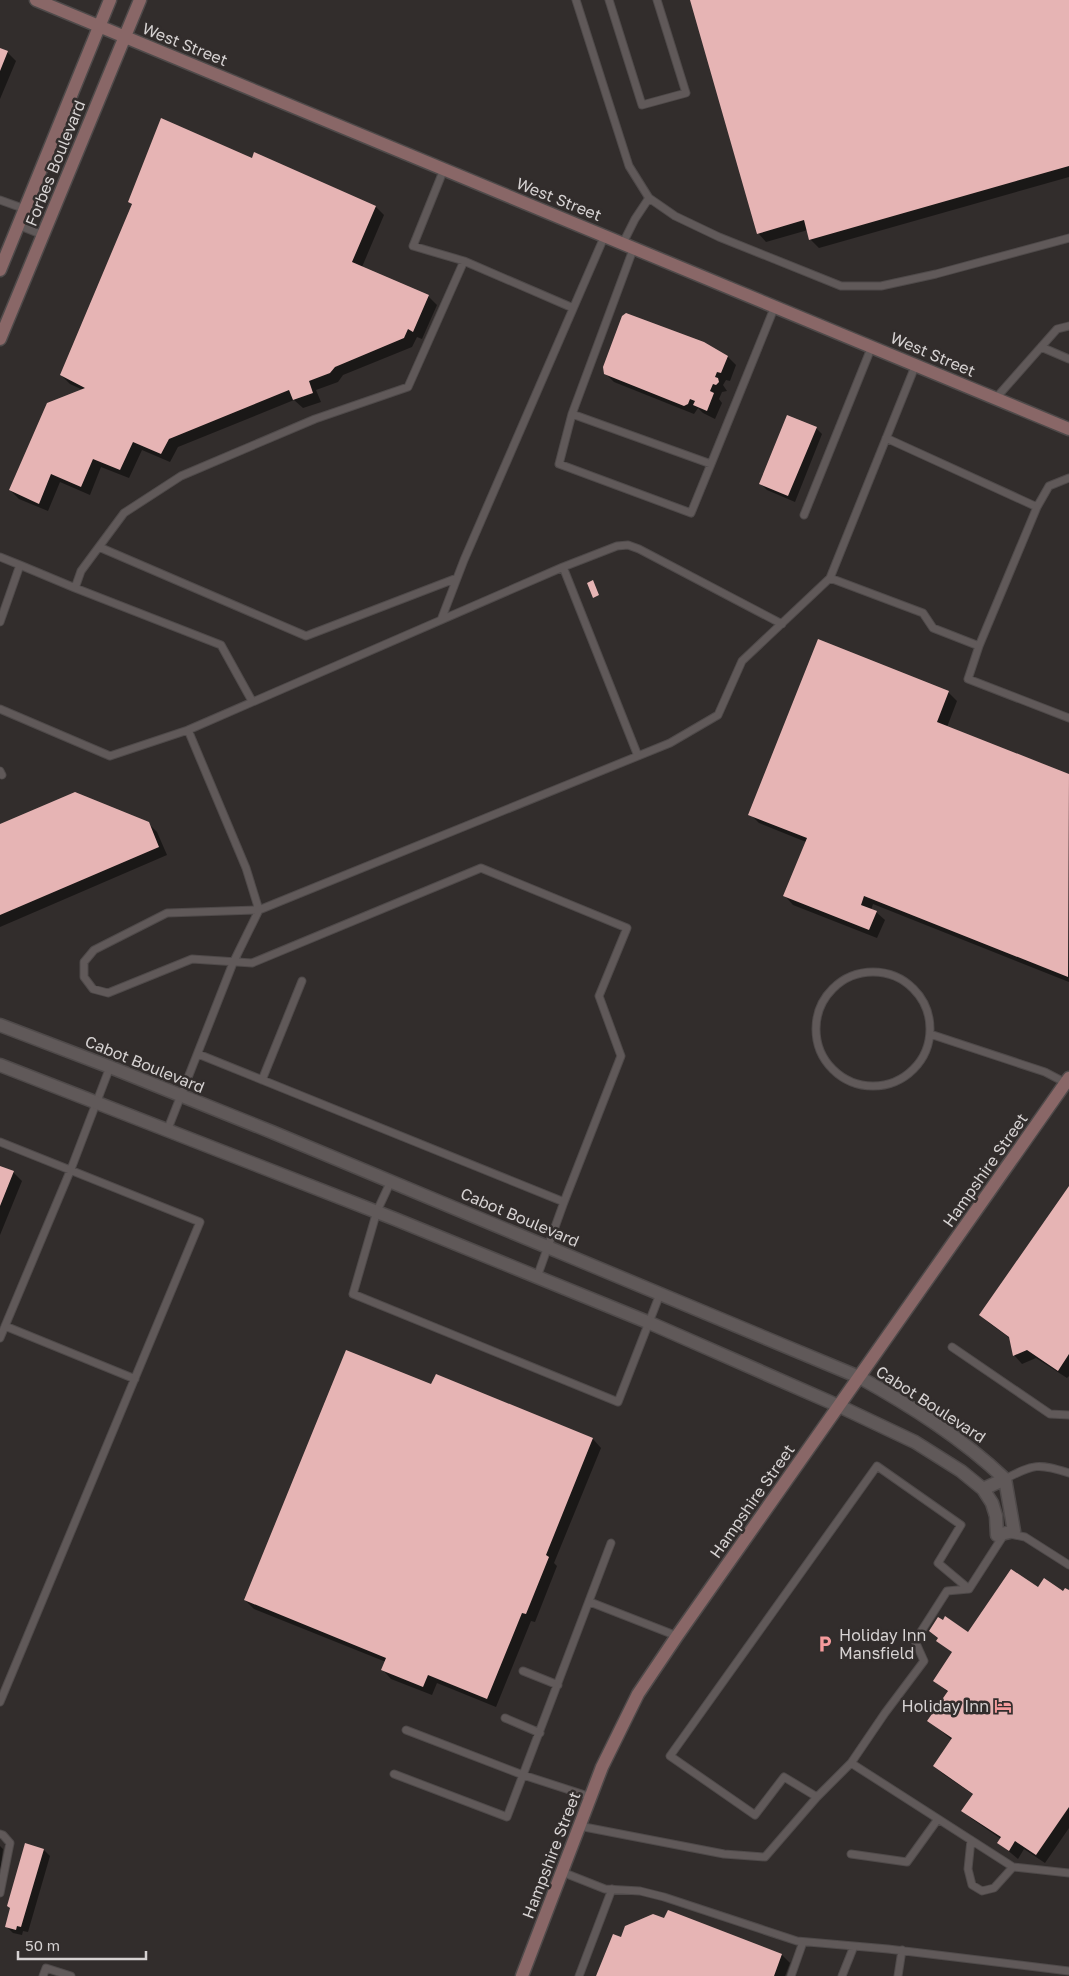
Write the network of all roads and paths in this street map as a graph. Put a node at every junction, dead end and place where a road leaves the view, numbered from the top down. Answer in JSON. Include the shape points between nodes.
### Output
{"nodes":[{"id":1,"x":36,"y":0,"type":"edge"},
{"id":2,"x":110,"y":0,"type":"edge"},
{"id":3,"x":140,"y":0,"type":"edge"},
{"id":4,"x":576,"y":0,"type":"edge"},
{"id":5,"x":609,"y":0,"type":"edge"},
{"id":6,"x":657,"y":0,"type":"edge"},
{"id":7,"x":100,"y":27,"type":"junction"},
{"id":8,"x":124,"y":37,"type":"junction"},
{"id":9,"x":444,"y":168,"type":"junction"},
{"id":10,"x":649,"y":198,"type":"junction"},
{"id":11,"x":0,"y":200,"type":"edge"},
{"id":12,"x":25,"y":209,"type":"junction"},
{"id":13,"x":18,"y":225,"type":"junction"},
{"id":14,"x":43,"y":235,"type":"junction"},
{"id":15,"x":605,"y":235,"type":"junction"},
{"id":16,"x":1069,"y":238,"type":"edge"},
{"id":17,"x":628,"y":245,"type":"junction"},
{"id":18,"x":3,"y":253,"type":"edge"},
{"id":19,"x":464,"y":261,"type":"junction"},
{"id":20,"x":0,"y":270,"type":"edge"},
{"id":21,"x":776,"y":306,"type":"junction"},
{"id":22,"x":573,"y":308,"type":"junction"},
{"id":23,"x":1069,"y":326,"type":"edge"},
{"id":24,"x":0,"y":339,"type":"edge"},
{"id":25,"x":872,"y":346,"type":"junction"},
{"id":26,"x":1041,"y":347,"type":"junction"},
{"id":27,"x":1069,"y":359,"type":"edge"},
{"id":28,"x":916,"y":364,"type":"junction"},
{"id":29,"x":996,"y":398,"type":"junction"},
{"id":30,"x":572,"y":414,"type":"junction"},
{"id":31,"x":1069,"y":428,"type":"edge"},
{"id":32,"x":886,"y":438,"type":"junction"},
{"id":33,"x":711,"y":464,"type":"junction"},
{"id":34,"x":1069,"y":478,"type":"edge"},
{"id":35,"x":1037,"y":507,"type":"junction"},
{"id":36,"x":804,"y":515,"type":"dead end"},
{"id":37,"x":99,"y":546,"type":"junction"},
{"id":38,"x":0,"y":557,"type":"edge"},
{"id":39,"x":20,"y":565,"type":"junction"},
{"id":40,"x":563,"y":567,"type":"junction"},
{"id":41,"x":457,"y":578,"type":"junction"},
{"id":42,"x":830,"y":578,"type":"junction"},
{"id":43,"x":75,"y":588,"type":"junction"},
{"id":44,"x":441,"y":620,"type":"junction"},
{"id":45,"x":0,"y":622,"type":"edge"},
{"id":46,"x":782,"y":624,"type":"junction"},
{"id":47,"x":979,"y":646,"type":"junction"},
{"id":48,"x":252,"y":701,"type":"junction"},
{"id":49,"x":0,"y":710,"type":"edge"},
{"id":50,"x":1069,"y":718,"type":"edge"},
{"id":51,"x":188,"y":730,"type":"junction"},
{"id":52,"x":638,"y":756,"type":"junction"},
{"id":53,"x":259,"y":910,"type":"junction"},
{"id":54,"x":232,"y":963,"type":"junction"},
{"id":55,"x":302,"y":981,"type":"dead end"},
{"id":56,"x":0,"y":1025,"type":"edge"},
{"id":57,"x":930,"y":1034,"type":"junction"},
{"id":58,"x":198,"y":1054,"type":"junction"},
{"id":59,"x":0,"y":1065,"type":"edge"},
{"id":60,"x":110,"y":1067,"type":"junction"},
{"id":61,"x":262,"y":1080,"type":"junction"},
{"id":62,"x":1067,"y":1085,"type":"edge"},
{"id":63,"x":182,"y":1096,"type":"junction"},
{"id":64,"x":96,"y":1103,"type":"junction"},
{"id":65,"x":167,"y":1131,"type":"junction"},
{"id":66,"x":0,"y":1142,"type":"edge"},
{"id":67,"x":71,"y":1169,"type":"junction"},
{"id":68,"x":391,"y":1180,"type":"junction"},
{"id":69,"x":564,"y":1202,"type":"junction"},
{"id":70,"x":376,"y":1211,"type":"junction"},
{"id":71,"x":547,"y":1246,"type":"junction"},
{"id":72,"x":537,"y":1277,"type":"junction"},
{"id":73,"x":660,"y":1294,"type":"junction"},
{"id":74,"x":650,"y":1323,"type":"junction"},
{"id":75,"x":5,"y":1326,"type":"junction"},
{"id":76,"x":0,"y":1338,"type":"edge"},
{"id":77,"x":952,"y":1347,"type":"dead end"},
{"id":78,"x":859,"y":1377,"type":"junction"},
{"id":79,"x":135,"y":1379,"type":"junction"},
{"id":80,"x":839,"y":1406,"type":"junction"},
{"id":81,"x":1069,"y":1415,"type":"edge"},
{"id":82,"x":1069,"y":1473,"type":"edge"},
{"id":83,"x":1006,"y":1479,"type":"junction"},
{"id":84,"x":983,"y":1488,"type":"junction"},
{"id":85,"x":1005,"y":1534,"type":"junction"},
{"id":86,"x":611,"y":1542,"type":"dead end"},
{"id":87,"x":1069,"y":1565,"type":"edge"},
{"id":88,"x":969,"y":1589,"type":"junction"},
{"id":89,"x":590,"y":1602,"type":"junction"},
{"id":90,"x":677,"y":1636,"type":"junction"},
{"id":91,"x":523,"y":1672,"type":"dead end"},
{"id":92,"x":558,"y":1685,"type":"junction"},
{"id":93,"x":0,"y":1702,"type":"edge"},
{"id":94,"x":505,"y":1718,"type":"dead end"},
{"id":95,"x":406,"y":1730,"type":"dead end"},
{"id":96,"x":540,"y":1733,"type":"junction"},
{"id":97,"x":851,"y":1763,"type":"junction"},
{"id":98,"x":394,"y":1774,"type":"dead end"},
{"id":99,"x":523,"y":1775,"type":"junction"},
{"id":100,"x":590,"y":1797,"type":"junction"},
{"id":101,"x":817,"y":1797,"type":"junction"},
{"id":102,"x":938,"y":1819,"type":"junction"},
{"id":103,"x":579,"y":1826,"type":"junction"},
{"id":104,"x":0,"y":1834,"type":"edge"},
{"id":105,"x":971,"y":1840,"type":"junction"},
{"id":106,"x":851,"y":1854,"type":"dead end"},
{"id":107,"x":1013,"y":1866,"type":"junction"},
{"id":108,"x":562,"y":1872,"type":"junction"},
{"id":109,"x":1069,"y":1873,"type":"edge"},
{"id":110,"x":612,"y":1889,"type":"junction"},
{"id":111,"x":0,"y":1893,"type":"edge"},
{"id":112,"x":803,"y":1942,"type":"junction"},
{"id":113,"x":854,"y":1946,"type":"junction"},
{"id":114,"x":902,"y":1950,"type":"junction"},
{"id":115,"x":1069,"y":1971,"type":"edge"},
{"id":116,"x":43,"y":1976,"type":"edge"},
{"id":117,"x":71,"y":1976,"type":"edge"},
{"id":118,"x":522,"y":1976,"type":"edge"},
{"id":119,"x":579,"y":1976,"type":"edge"},
{"id":120,"x":791,"y":1976,"type":"edge"},
{"id":121,"x":842,"y":1976,"type":"edge"},
{"id":122,"x":898,"y":1976,"type":"edge"}],
"edges":[{"from":1,"to":7,"type":"street","name":"West Street"},
{"from":2,"to":7,"type":"street","name":"Forbes Boulevard"},
{"from":3,"to":8,"type":"street","name":"Forbes Boulevard"},
{"from":4,"to":10,"type":"lane","via":[[629,166]]},
{"from":5,"to":6,"type":"lane","via":[[642,105],[686,93]]},
{"from":7,"to":8,"type":"street","name":"West Street"},
{"from":7,"to":12,"type":"street","name":"Forbes Boulevard"},
{"from":8,"to":9,"type":"street","name":"West Street"},
{"from":8,"to":14,"type":"street","name":"Forbes Boulevard"},
{"from":9,"to":15,"type":"street","name":"West Street"},
{"from":9,"to":19,"type":"lane","via":[[414,246]]},
{"from":10,"to":16,"type":"lane","via":[[675,216],[719,237],[841,286],[881,286]]},
{"from":10,"to":17,"type":"lane","via":[[635,219]]},
{"from":11,"to":12,"type":"lane"},
{"from":12,"to":13,"type":"street","name":"Forbes Boulevard"},
{"from":13,"to":14,"type":"lane"},
{"from":13,"to":18,"type":"street","name":"Forbes Boulevard"},
{"from":14,"to":24,"type":"street","name":"Forbes Boulevard"},
{"from":15,"to":17,"type":"street","name":"West Street"},
{"from":15,"to":22,"type":"lane"},
{"from":17,"to":21,"type":"street","name":"West Street"},
{"from":17,"to":30,"type":"lane"},
{"from":18,"to":20,"type":"street","name":"Forbes Boulevard"},
{"from":19,"to":22,"type":"lane"},
{"from":19,"to":37,"type":"lane","via":[[408,387],[315,419],[181,476],[124,513]]},
{"from":21,"to":25,"type":"street","name":"West Street"},
{"from":21,"to":33,"type":"lane"},
{"from":22,"to":41,"type":"lane"},
{"from":23,"to":26,"type":"lane","via":[[1057,329]]},
{"from":25,"to":28,"type":"street","name":"West Street"},
{"from":25,"to":36,"type":"lane"},
{"from":26,"to":27,"type":"lane"},
{"from":26,"to":29,"type":"lane"},
{"from":28,"to":29,"type":"street","name":"West Street"},
{"from":28,"to":32,"type":"lane"},
{"from":29,"to":31,"type":"street","name":"West Street"},
{"from":30,"to":33,"type":"lane"},
{"from":30,"to":33,"type":"lane","via":[[559,464],[683,509],[692,512]]},
{"from":32,"to":35,"type":"lane"},
{"from":32,"to":42,"type":"lane"},
{"from":34,"to":35,"type":"lane","via":[[1049,486]]},
{"from":35,"to":47,"type":"lane"},
{"from":37,"to":41,"type":"lane","via":[[306,636]]},
{"from":37,"to":43,"type":"lane","via":[[81,571]]},
{"from":38,"to":39,"type":"lane"},
{"from":39,"to":43,"type":"lane"},
{"from":39,"to":45,"type":"lane"},
{"from":40,"to":44,"type":"lane"},
{"from":40,"to":46,"type":"lane","via":[[617,546],[628,545]]},
{"from":40,"to":52,"type":"lane"},
{"from":41,"to":44,"type":"lane"},
{"from":42,"to":46,"type":"lane"},
{"from":42,"to":47,"type":"lane","via":[[923,613],[933,628]]},
{"from":43,"to":48,"type":"lane","via":[[221,645]]},
{"from":44,"to":48,"type":"lane"},
{"from":46,"to":52,"type":"lane","via":[[742,662],[718,714],[670,743]]},
{"from":47,"to":50,"type":"lane","via":[[968,679]]},
{"from":48,"to":51,"type":"lane"},
{"from":49,"to":51,"type":"lane","via":[[110,756]]},
{"from":51,"to":53,"type":"lane","via":[[246,868]]},
{"from":52,"to":53,"type":"lane"},
{"from":53,"to":54,"type":"lane"},
{"from":53,"to":54,"type":"lane","via":[[167,913],[94,950],[84,962],[83,970],[93,989],[108,993],[192,959]]},
{"from":54,"to":58,"type":"lane"},
{"from":54,"to":69,"type":"lane","via":[[252,963],[481,868],[627,928],[599,996],[621,1056]]},
{"from":55,"to":61,"type":"lane"},
{"from":56,"to":60,"type":"street","name":"Cabot Boulevard"},
{"from":57,"to":57,"type":"lane","via":[[930,1019],[918,993],[895,976],[881,972],[852,975],[840,982],[829,992],[816,1018],[816,1039],[824,1060],[844,1079],[872,1087],[887,1085],[912,1072],[928,1048]]},
{"from":57,"to":62,"type":"lane","via":[[1045,1072]]},
{"from":58,"to":61,"type":"lane"},
{"from":58,"to":63,"type":"lane"},
{"from":59,"to":64,"type":"street"},
{"from":60,"to":63,"type":"street","name":"Cabot Boulevard"},
{"from":60,"to":64,"type":"lane"},
{"from":61,"to":69,"type":"lane"},
{"from":62,"to":78,"type":"street","name":"Hampshire Street"},
{"from":63,"to":65,"type":"lane"},
{"from":63,"to":68,"type":"street","name":"Cabot Boulevard"},
{"from":64,"to":65,"type":"street"},
{"from":64,"to":67,"type":"lane"},
{"from":65,"to":70,"type":"street"},
{"from":66,"to":67,"type":"lane"},
{"from":67,"to":75,"type":"lane"},
{"from":67,"to":79,"type":"lane","via":[[200,1222]]},
{"from":68,"to":70,"type":"lane"},
{"from":68,"to":71,"type":"street","name":"Cabot Boulevard"},
{"from":69,"to":71,"type":"lane"},
{"from":70,"to":72,"type":"street"},
{"from":70,"to":74,"type":"lane","via":[[353,1294],[618,1402]]},
{"from":71,"to":72,"type":"lane"},
{"from":71,"to":73,"type":"street","name":"Cabot Boulevard"},
{"from":72,"to":74,"type":"street"},
{"from":73,"to":74,"type":"lane"},
{"from":73,"to":78,"type":"street","name":"Cabot Boulevard"},
{"from":74,"to":80,"type":"street"},
{"from":75,"to":76,"type":"lane"},
{"from":75,"to":79,"type":"lane"},
{"from":77,"to":81,"type":"lane","via":[[1050,1414]]},
{"from":78,"to":80,"type":"street","name":"Hampshire Street"},
{"from":78,"to":83,"type":"street","name":"Cabot Boulevard","via":[[900,1400],[981,1456]]},
{"from":79,"to":93,"type":"lane"},
{"from":80,"to":84,"type":"street","via":[[914,1442]]},
{"from":80,"to":90,"type":"street","name":"Hampshire Street"},
{"from":82,"to":83,"type":"lane","via":[[1045,1466],[1026,1468]]},
{"from":83,"to":84,"type":"street"},
{"from":83,"to":85,"type":"street","via":[[1014,1531]]},
{"from":84,"to":85,"type":"street","via":[[996,1516],[997,1535]]},
{"from":85,"to":87,"type":"lane","via":[[1025,1537]]},
{"from":85,"to":88,"type":"lane"},
{"from":86,"to":89,"type":"lane"},
{"from":88,"to":97,"type":"lane","via":[[947,1591],[915,1641],[924,1661]]},
{"from":88,"to":101,"type":"lane","via":[[938,1563],[961,1525],[877,1466],[670,1756],[755,1815],[784,1777]]},
{"from":89,"to":90,"type":"lane"},
{"from":89,"to":92,"type":"lane"},
{"from":90,"to":100,"type":"street","name":"Hampshire Street","via":[[638,1694]]},
{"from":91,"to":92,"type":"lane"},
{"from":92,"to":96,"type":"lane"},
{"from":94,"to":96,"type":"lane"},
{"from":95,"to":99,"type":"lane"},
{"from":96,"to":99,"type":"lane"},
{"from":97,"to":101,"type":"lane"},
{"from":97,"to":102,"type":"lane"},
{"from":98,"to":99,"type":"lane","via":[[507,1817]]},
{"from":99,"to":100,"type":"lane"},
{"from":100,"to":103,"type":"street","name":"Hampshire Street"},
{"from":101,"to":103,"type":"lane","via":[[765,1857],[724,1854]]},
{"from":102,"to":105,"type":"lane"},
{"from":102,"to":106,"type":"lane","via":[[907,1862]]},
{"from":103,"to":108,"type":"street","name":"Hampshire Street"},
{"from":104,"to":111,"type":"lane","via":[[10,1843]]},
{"from":105,"to":107,"type":"lane"},
{"from":105,"to":107,"type":"lane","via":[[968,1869],[972,1885],[982,1891],[994,1888]]},
{"from":107,"to":109,"type":"lane"},
{"from":108,"to":110,"type":"lane"},
{"from":108,"to":118,"type":"street","name":"Hampshire Street"},
{"from":110,"to":112,"type":"lane","via":[[664,1897]]},
{"from":110,"to":119,"type":"lane"},
{"from":112,"to":113,"type":"lane"},
{"from":112,"to":120,"type":"lane"},
{"from":113,"to":114,"type":"lane"},
{"from":113,"to":121,"type":"lane"},
{"from":114,"to":115,"type":"lane"},
{"from":114,"to":122,"type":"lane"},
{"from":116,"to":117,"type":"lane","via":[[46,1968]]}]}
